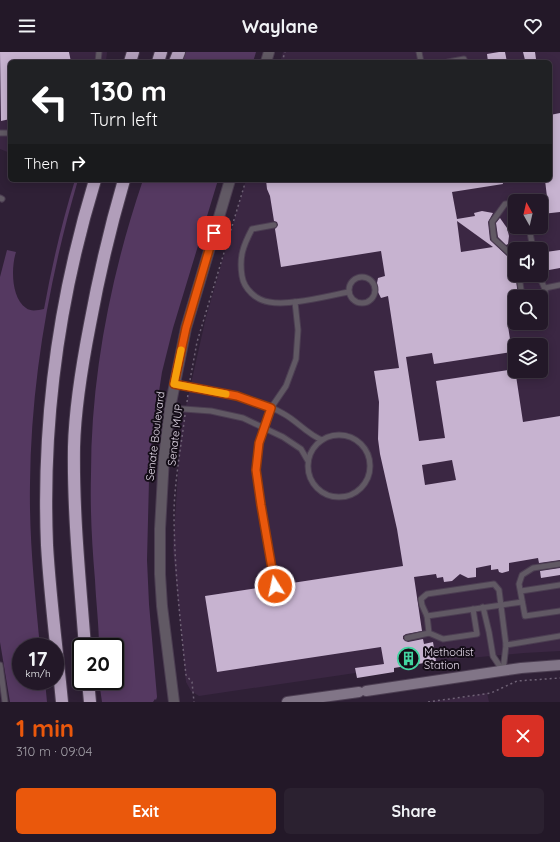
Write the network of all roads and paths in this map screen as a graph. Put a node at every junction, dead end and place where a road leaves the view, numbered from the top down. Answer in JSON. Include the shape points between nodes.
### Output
{"nodes":[{"id":1,"x":94,"y":182,"type":"edge"},
{"id":2,"x":123,"y":182,"type":"edge"},
{"id":3,"x":128,"y":182,"type":"edge"},
{"id":4,"x":229,"y":182,"type":"edge"},
{"id":5,"x":245,"y":182,"type":"edge"},
{"id":6,"x":508,"y":204,"type":"edge"},
{"id":7,"x":274,"y":225,"type":"dead end"},
{"id":8,"x":111,"y":226,"type":"junction"},
{"id":9,"x":508,"y":252,"type":"edge"},
{"id":10,"x":542,"y":282,"type":"edge"},
{"id":11,"x":560,"y":285,"type":"edge"},
{"id":12,"x":545,"y":288,"type":"joint"},
{"id":13,"x":349,"y":292,"type":"junction"},
{"id":14,"x":295,"y":302,"type":"junction"},
{"id":15,"x":174,"y":384,"type":"junction"},
{"id":16,"x":189,"y":387,"type":"junction"},
{"id":17,"x":170,"y":408,"type":"junction"},
{"id":18,"x":271,"y":408,"type":"junction"},
{"id":19,"x":186,"y":409,"type":"junction"},
{"id":20,"x":264,"y":428,"type":"junction"},
{"id":21,"x":322,"y":440,"type":"junction"},
{"id":22,"x":308,"y":461,"type":"junction"},
{"id":23,"x":560,"y":564,"type":"edge"},
{"id":24,"x":560,"y":585,"type":"edge"},
{"id":25,"x":275,"y":586,"type":"dead end"},
{"id":26,"x":521,"y":591,"type":"junction"},
{"id":27,"x":522,"y":602,"type":"junction"},
{"id":28,"x":500,"y":605,"type":"junction"},
{"id":29,"x":483,"y":607,"type":"junction"},
{"id":30,"x":473,"y":609,"type":"junction"},
{"id":31,"x":560,"y":611,"type":"edge"},
{"id":32,"x":427,"y":616,"type":"junction"},
{"id":33,"x":429,"y":633,"type":"junction"},
{"id":34,"x":560,"y":636,"type":"edge"},
{"id":35,"x":84,"y":638,"type":"edge"},
{"id":36,"x":407,"y":638,"type":"dead end"},
{"id":37,"x":506,"y":645,"type":"junction"},
{"id":38,"x":0,"y":665,"type":"edge"},
{"id":39,"x":560,"y":665,"type":"edge"},
{"id":40,"x":503,"y":671,"type":"junction"},
{"id":41,"x":560,"y":678,"type":"edge"},
{"id":42,"x":61,"y":700,"type":"edge"},
{"id":43,"x":5,"y":702,"type":"edge"},
{"id":44,"x":174,"y":702,"type":"edge"},
{"id":45,"x":194,"y":702,"type":"edge"},
{"id":46,"x":287,"y":702,"type":"edge"},
{"id":47,"x":428,"y":702,"type":"edge"}],
"edges":[{"from":1,"to":42,"type":"highway","via":[[74,257],[64,308],[55,360],[48,434],[47,546]]},
{"from":2,"to":8,"type":"highway"},
{"from":3,"to":8,"type":"highway"},
{"from":4,"to":15,"type":"street","name":"Senate Boulevard","via":[[194,301]]},
{"from":5,"to":16,"type":"path","name":"Senate MUP","via":[[197,342]]},
{"from":6,"to":9,"type":"lane","via":[[505,204],[492,222],[494,239]]},
{"from":7,"to":14,"type":"lane","via":[[252,229],[244,245],[240,265],[243,282],[253,296],[268,302]]},
{"from":8,"to":35,"type":"highway","via":[[84,353],[75,430],[74,475]]},
{"from":10,"to":12,"type":"lane"},
{"from":11,"to":12,"type":"lane"},
{"from":13,"to":13,"type":"lane","via":[[353,299],[365,303],[372,298],[375,290],[372,282],[361,277],[353,280]]},
{"from":13,"to":14,"type":"lane"},
{"from":14,"to":18,"type":"lane","via":[[298,330],[296,359],[286,386]]},
{"from":15,"to":16,"type":"lane"},
{"from":15,"to":17,"type":"street","name":"Senate Boulevard"},
{"from":16,"to":18,"type":"lane","via":[[237,396]]},
{"from":16,"to":19,"type":"path","name":"Senate MUP"},
{"from":17,"to":19,"type":"lane"},
{"from":17,"to":44,"type":"street","name":"Senate Boulevard","via":[[162,475],[160,556],[162,606]]},
{"from":18,"to":20,"type":"lane"},
{"from":18,"to":21,"type":"lane","via":[[285,414],[312,436]]},
{"from":19,"to":20,"type":"lane","via":[[243,418]]},
{"from":19,"to":45,"type":"path","name":"Senate MUP","via":[[174,509],[178,606],[186,675],[192,682]]},
{"from":20,"to":22,"type":"lane","via":[[301,449]]},
{"from":20,"to":25,"type":"lane","via":[[259,443],[256,470]]},
{"from":21,"to":22,"type":"lane","via":[[315,445]]},
{"from":21,"to":22,"type":"lane","via":[[341,435],[359,442],[370,459],[368,479],[362,487],[345,497],[325,494],[311,480]]},
{"from":23,"to":26,"type":"lane","via":[[533,568],[522,575]]},
{"from":24,"to":26,"type":"lane"},
{"from":26,"to":27,"type":"lane"},
{"from":27,"to":28,"type":"lane"},
{"from":27,"to":31,"type":"lane","via":[[525,616]]},
{"from":28,"to":29,"type":"lane"},
{"from":28,"to":32,"type":"lane","via":[[499,590],[494,584],[472,587],[427,594],[421,599]]},
{"from":28,"to":37,"type":"lane"},
{"from":29,"to":30,"type":"lane"},
{"from":29,"to":40,"type":"lane","via":[[493,656]]},
{"from":30,"to":32,"type":"lane"},
{"from":30,"to":33,"type":"lane","via":[[477,634],[443,639]]},
{"from":32,"to":33,"type":"lane"},
{"from":33,"to":36,"type":"lane"},
{"from":34,"to":37,"type":"lane"},
{"from":37,"to":40,"type":"lane"},
{"from":38,"to":43,"type":"lane"},
{"from":39,"to":40,"type":"main road"},
{"from":40,"to":46,"type":"main road"},
{"from":41,"to":47,"type":"path","via":[[517,681],[491,693]]}]}
